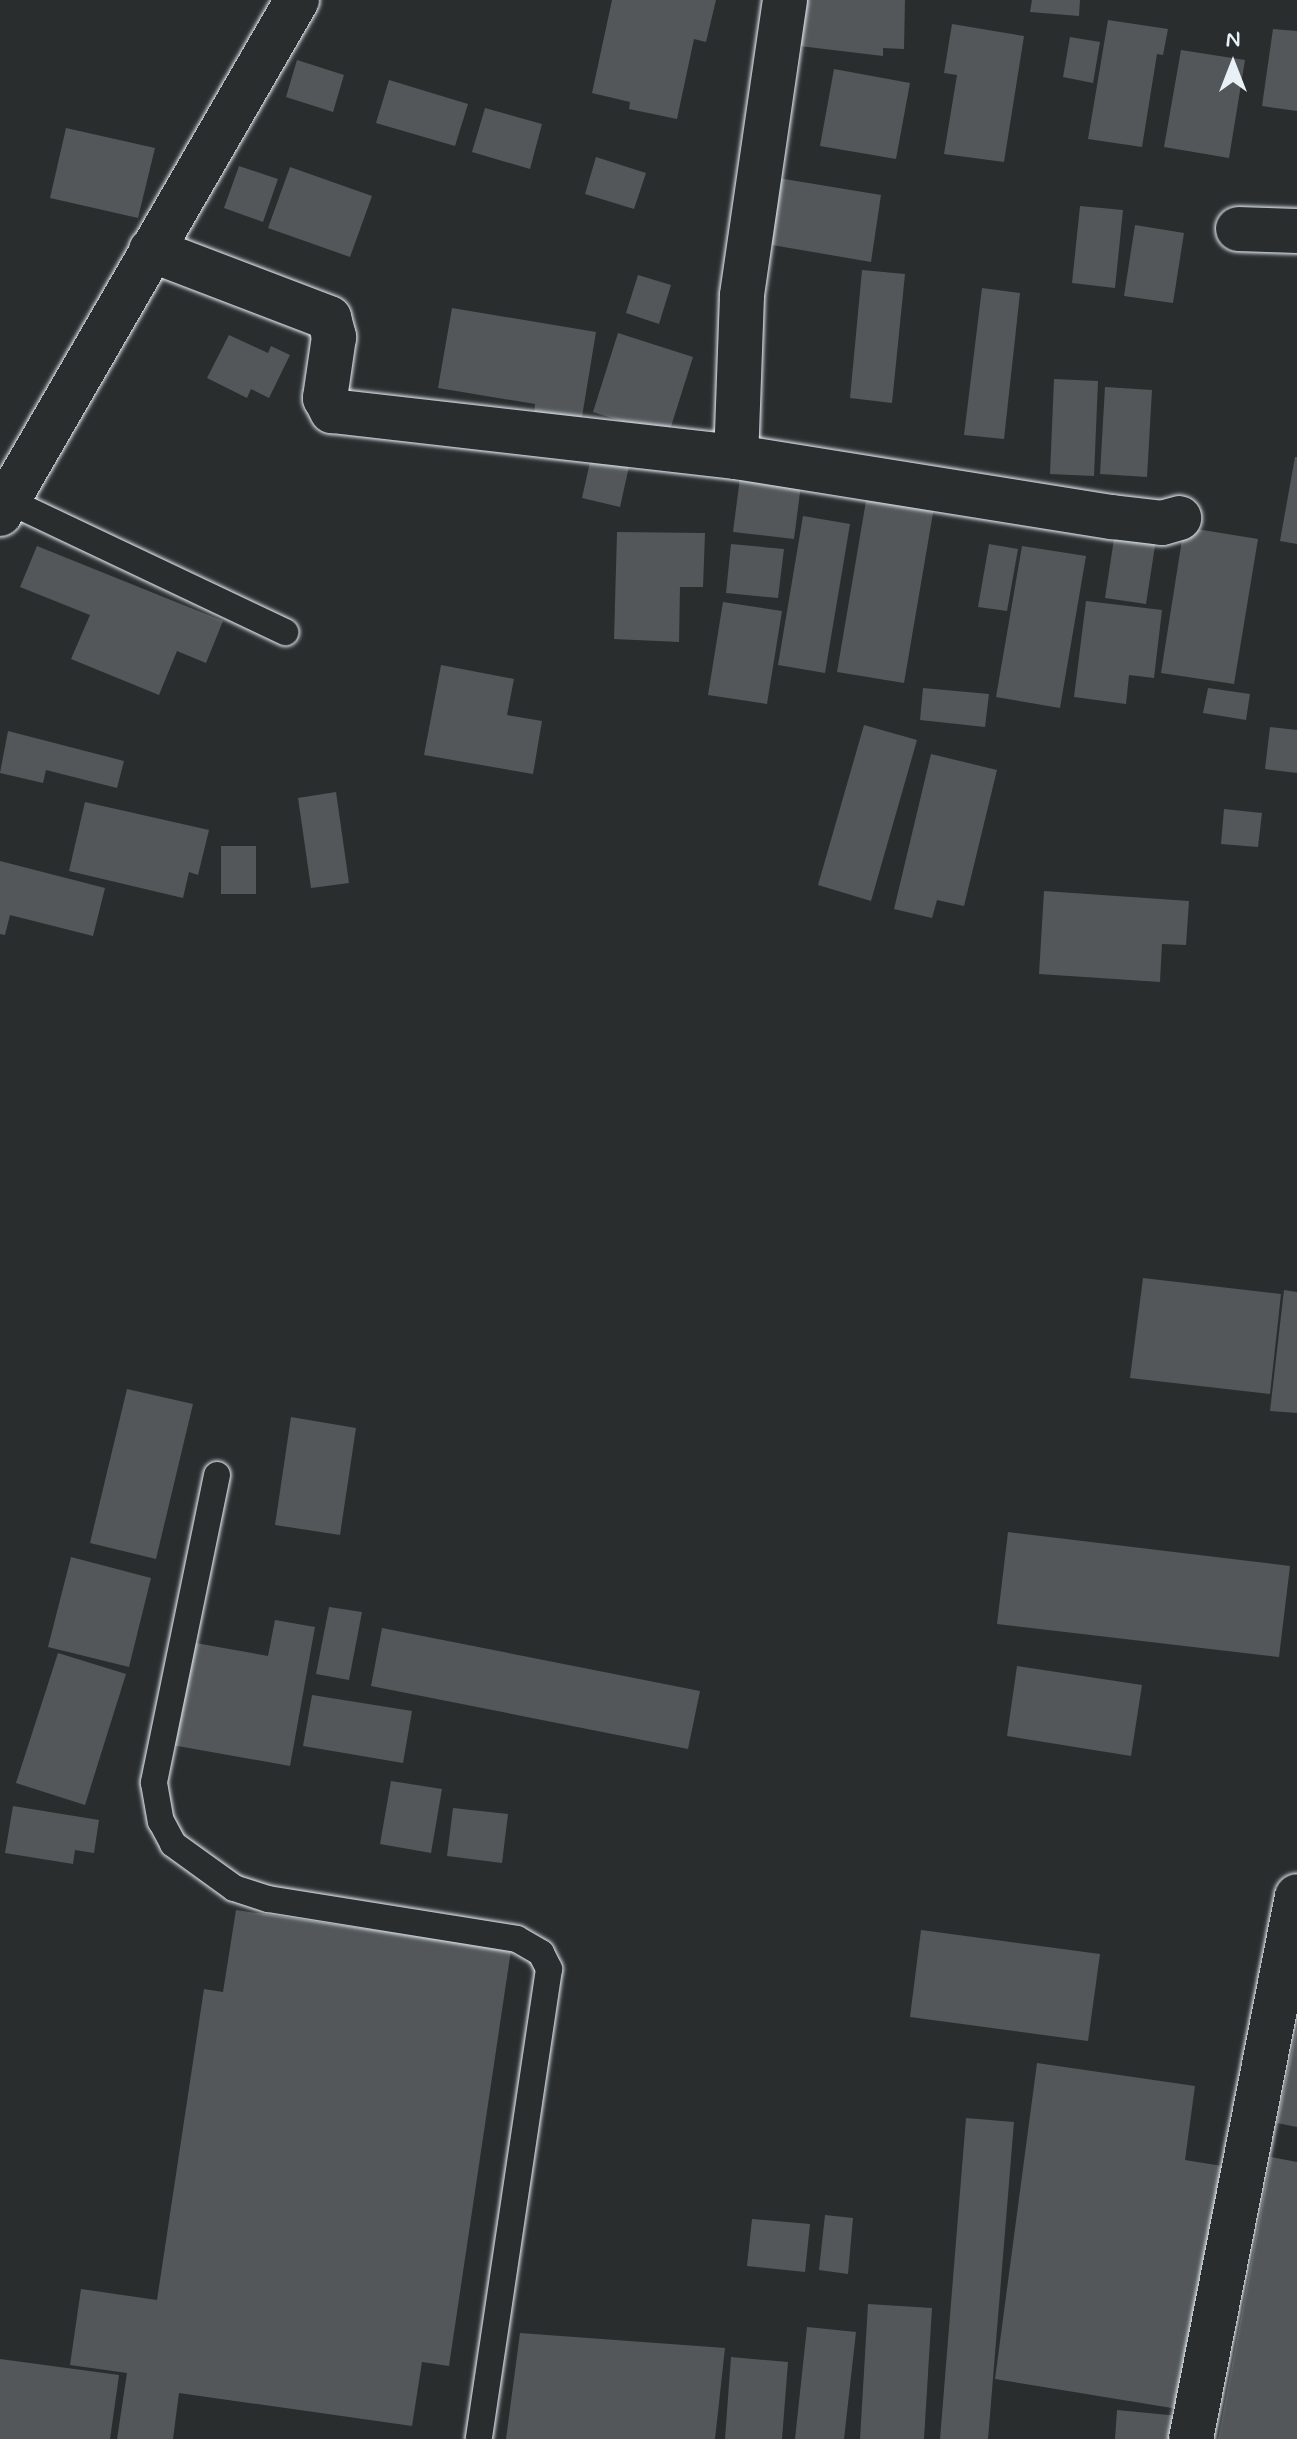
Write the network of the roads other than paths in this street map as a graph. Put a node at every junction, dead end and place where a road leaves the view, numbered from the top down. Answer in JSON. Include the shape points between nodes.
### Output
{"nodes":[{"id":1,"x":297,"y":0,"type":"edge"},
{"id":2,"x":785,"y":0,"type":"edge"},
{"id":3,"x":1238,"y":229,"type":"dead end"},
{"id":4,"x":1297,"y":231,"type":"edge"},
{"id":5,"x":151,"y":250,"type":"junction"},
{"id":6,"x":736,"y":457,"type":"junction"},
{"id":7,"x":4,"y":508,"type":"edge"},
{"id":8,"x":1179,"y":518,"type":"dead end"},
{"id":9,"x":285,"y":632,"type":"dead end"},
{"id":10,"x":217,"y":1475,"type":"dead end"},
{"id":11,"x":1297,"y":1896,"type":"edge"},
{"id":12,"x":479,"y":2439,"type":"edge"},
{"id":13,"x":1191,"y":2439,"type":"edge"}],
"edges":[{"from":1,"to":5,"type":"street"},
{"from":2,"to":6,"type":"street","via":[[742,296]]},
{"from":3,"to":4,"type":"street"},
{"from":5,"to":6,"type":"street","via":[[329,318],[334,337],[325,398],[332,411]]},
{"from":5,"to":7,"type":"street"},
{"from":6,"to":8,"type":"street","via":[[1112,517],[1162,523]]},
{"from":7,"to":9,"type":"lane"},
{"from":10,"to":12,"type":"lane","via":[[154,1783],[161,1821],[173,1844],[234,1888],[268,1899],[517,1939],[541,1953],[549,1969]]},
{"from":11,"to":13,"type":"street"}]}
